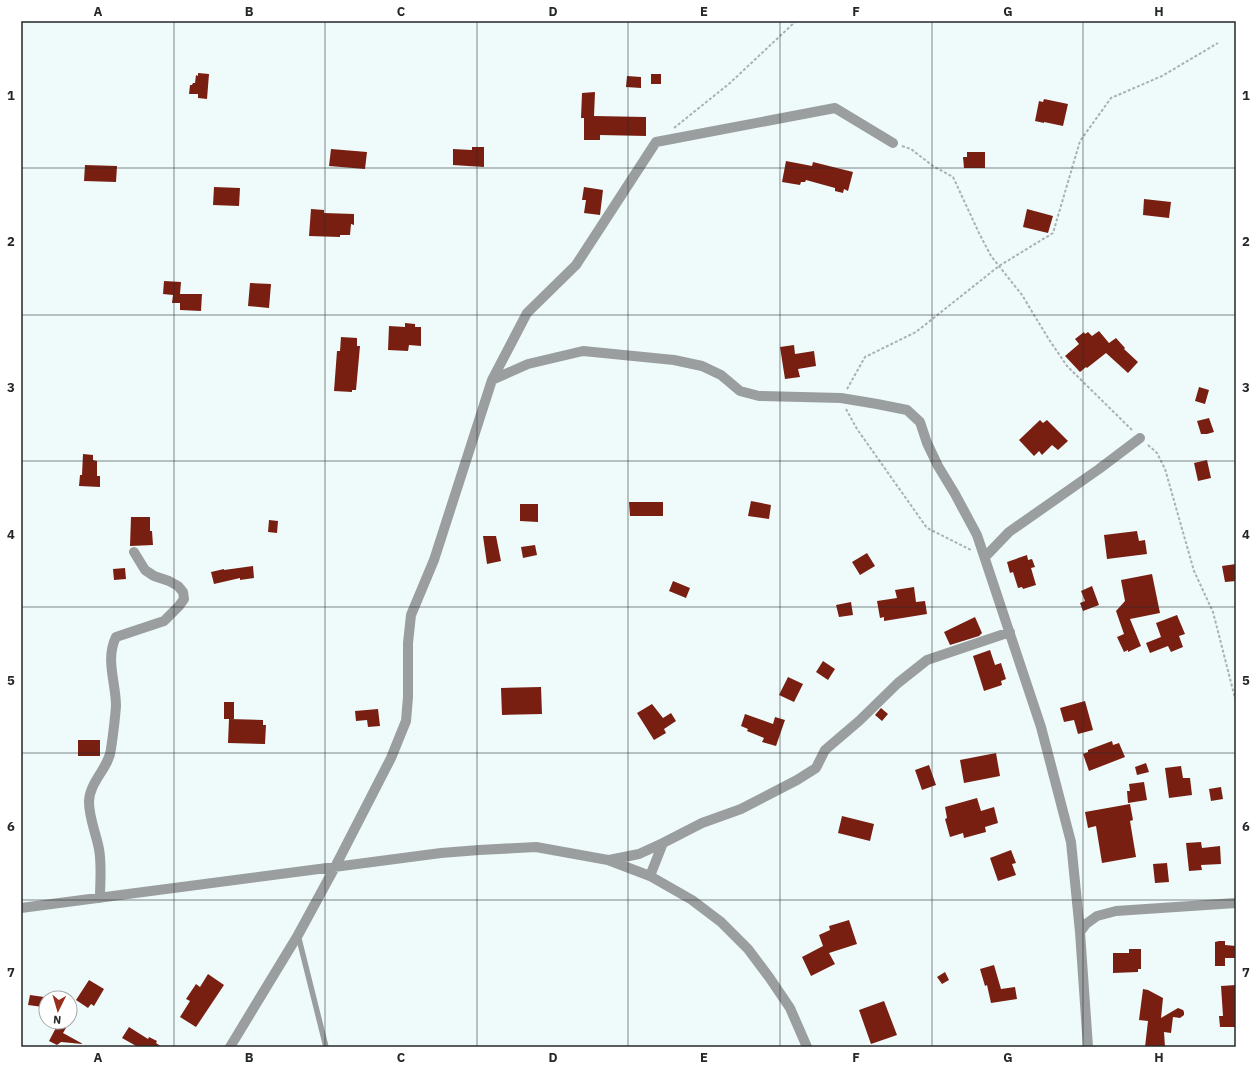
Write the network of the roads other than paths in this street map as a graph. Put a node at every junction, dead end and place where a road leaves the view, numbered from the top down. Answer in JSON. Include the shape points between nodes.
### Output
{"nodes":[{"id":1,"x":894,"y":143,"type":"road end"},
{"id":2,"x":492,"y":380,"type":"junction"},
{"id":3,"x":1140,"y":438,"type":"road end"},
{"id":4,"x":134,"y":552,"type":"dead end"},
{"id":5,"x":985,"y":557,"type":"junction"},
{"id":6,"x":1010,"y":632,"type":"junction"},
{"id":7,"x":663,"y":843,"type":"junction"},
{"id":8,"x":608,"y":860,"type":"junction"},
{"id":9,"x":335,"y":868,"type":"junction"},
{"id":10,"x":650,"y":876,"type":"junction"},
{"id":11,"x":100,"y":898,"type":"junction"},
{"id":12,"x":1236,"y":903,"type":"edge"},
{"id":13,"x":21,"y":908,"type":"edge"},
{"id":14,"x":1080,"y":932,"type":"junction"},
{"id":15,"x":298,"y":935,"type":"junction"},
{"id":16,"x":230,"y":1047,"type":"edge"},
{"id":17,"x":326,"y":1047,"type":"edge"},
{"id":18,"x":808,"y":1047,"type":"edge"},
{"id":19,"x":1088,"y":1047,"type":"edge"}],
"edges":[{"from":1,"to":2,"type":"street","via":[[835,108],[656,142],[576,265],[527,313]]},
{"from":2,"to":5,"type":"street","via":[[528,364],[583,351],[674,360],[702,366],[721,375],[740,391],[758,396],[841,398],[906,410],[920,422],[938,466],[978,535]]},
{"from":2,"to":9,"type":"street","via":[[434,560],[411,615],[406,720],[391,758]]},
{"from":3,"to":5,"type":"street","via":[[1009,532]]},
{"from":4,"to":11,"type":"street","via":[[145,570],[178,586],[183,592],[184,599],[164,621],[116,637],[112,645],[111,669],[116,706],[111,751],[89,799],[91,822],[99,850]]},
{"from":5,"to":6,"type":"street"},
{"from":6,"to":7,"type":"street","via":[[927,660],[825,750],[816,768],[741,809],[702,823]]},
{"from":6,"to":14,"type":"street","via":[[1040,728],[1071,842]]},
{"from":7,"to":8,"type":"street","via":[[639,854]]},
{"from":7,"to":10,"type":"street"},
{"from":8,"to":9,"type":"street","via":[[536,847],[441,853]]},
{"from":8,"to":10,"type":"street"},
{"from":9,"to":11,"type":"street"},
{"from":9,"to":15,"type":"street"},
{"from":10,"to":18,"type":"street","via":[[698,904],[722,922],[748,949],[790,1008]]},
{"from":11,"to":13,"type":"street"},
{"from":12,"to":14,"type":"street","via":[[1116,911],[1097,916]]},
{"from":14,"to":19,"type":"street"},
{"from":15,"to":16,"type":"street"},
{"from":15,"to":17,"type":"lane"}]}
